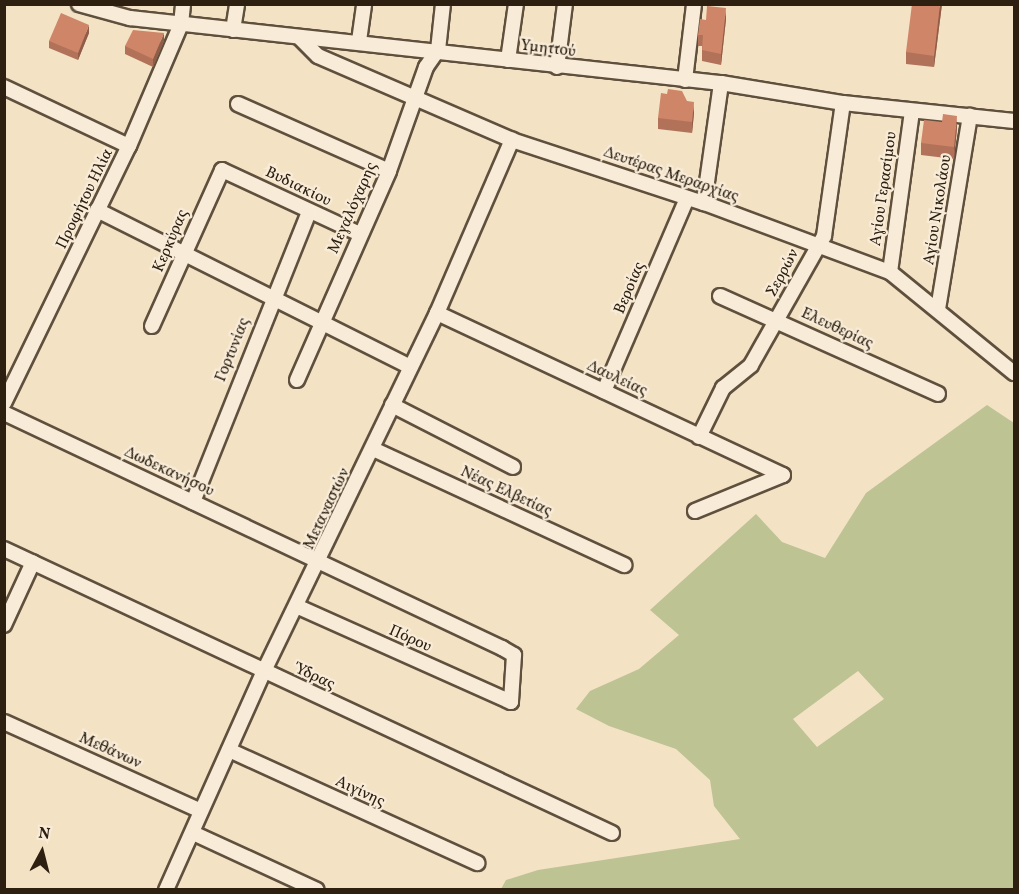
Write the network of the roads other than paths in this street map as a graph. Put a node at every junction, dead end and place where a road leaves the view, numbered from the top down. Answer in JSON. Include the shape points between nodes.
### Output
{"nodes":[{"id":1,"x":79,"y":4,"type":"edge"},
{"id":2,"x":183,"y":4,"type":"edge"},
{"id":3,"x":237,"y":4,"type":"edge"},
{"id":4,"x":364,"y":4,"type":"edge"},
{"id":5,"x":443,"y":4,"type":"edge"},
{"id":6,"x":516,"y":4,"type":"edge"},
{"id":7,"x":565,"y":4,"type":"edge"},
{"id":8,"x":694,"y":4,"type":"edge"},
{"id":9,"x":131,"y":11,"type":"edge"},
{"id":10,"x":181,"y":24,"type":"junction"},
{"id":11,"x":233,"y":30,"type":"junction"},
{"id":12,"x":300,"y":38,"type":"junction"},
{"id":13,"x":359,"y":41,"type":"junction"},
{"id":14,"x":438,"y":50,"type":"junction"},
{"id":15,"x":508,"y":60,"type":"junction"},
{"id":16,"x":556,"y":67,"type":"junction"},
{"id":17,"x":685,"y":80,"type":"junction"},
{"id":18,"x":722,"y":83,"type":"junction"},
{"id":19,"x":4,"y":87,"type":"edge"},
{"id":20,"x":416,"y":100,"type":"junction"},
{"id":21,"x":238,"y":104,"type":"dead end"},
{"id":22,"x":843,"y":104,"type":"junction"},
{"id":23,"x":912,"y":111,"type":"junction"},
{"id":24,"x":970,"y":116,"type":"junction"},
{"id":25,"x":1014,"y":121,"type":"edge"},
{"id":26,"x":513,"y":140,"type":"junction"},
{"id":27,"x":129,"y":146,"type":"junction"},
{"id":28,"x":222,"y":170,"type":"joint"},
{"id":29,"x":388,"y":171,"type":"junction"},
{"id":30,"x":687,"y":198,"type":"junction"},
{"id":31,"x":704,"y":203,"type":"junction"},
{"id":32,"x":97,"y":210,"type":"junction"},
{"id":33,"x":309,"y":212,"type":"junction"},
{"id":34,"x":360,"y":234,"type":"junction"},
{"id":35,"x":817,"y":244,"type":"junction"},
{"id":36,"x":184,"y":255,"type":"junction"},
{"id":37,"x":890,"y":272,"type":"junction"},
{"id":38,"x":720,"y":296,"type":"dead end"},
{"id":39,"x":272,"y":298,"type":"junction"},
{"id":40,"x":938,"y":309,"type":"junction"},
{"id":41,"x":437,"y":313,"type":"junction"},
{"id":42,"x":777,"y":319,"type":"junction"},
{"id":43,"x":321,"y":323,"type":"junction"},
{"id":44,"x":152,"y":326,"type":"dead end"},
{"id":45,"x":1014,"y":356,"type":"edge"},
{"id":46,"x":1001,"y":362,"type":"junction"},
{"id":47,"x":410,"y":366,"type":"junction"},
{"id":48,"x":1014,"y":373,"type":"edge"},
{"id":49,"x":297,"y":380,"type":"dead end"},
{"id":50,"x":604,"y":391,"type":"junction"},
{"id":51,"x":938,"y":393,"type":"dead end"},
{"id":52,"x":4,"y":403,"type":"edge"},
{"id":53,"x":392,"y":405,"type":"junction"},
{"id":54,"x":4,"y":413,"type":"edge"},
{"id":55,"x":699,"y":437,"type":"junction"},
{"id":56,"x":373,"y":449,"type":"junction"},
{"id":57,"x":513,"y":466,"type":"dead end"},
{"id":58,"x":193,"y":502,"type":"junction"},
{"id":59,"x":695,"y":511,"type":"dead end"},
{"id":60,"x":4,"y":549,"type":"edge"},
{"id":61,"x":320,"y":561,"type":"junction"},
{"id":62,"x":33,"y":562,"type":"junction"},
{"id":63,"x":624,"y":565,"type":"dead end"},
{"id":64,"x":296,"y":606,"type":"junction"},
{"id":65,"x":4,"y":626,"type":"edge"},
{"id":66,"x":264,"y":671,"type":"junction"},
{"id":67,"x":511,"y":702,"type":"joint"},
{"id":68,"x":4,"y":722,"type":"edge"},
{"id":69,"x":229,"y":750,"type":"junction"},
{"id":70,"x":201,"y":811,"type":"junction"},
{"id":71,"x":193,"y":833,"type":"junction"},
{"id":72,"x":612,"y":833,"type":"dead end"},
{"id":73,"x":477,"y":863,"type":"dead end"},
{"id":74,"x":166,"y":890,"type":"edge"},
{"id":75,"x":317,"y":890,"type":"edge"}],
"edges":[{"from":1,"to":9,"type":"street","name":"Υμηττού"},
{"from":2,"to":10,"type":"street","name":"Προφήτου Ηλία"},
{"from":3,"to":11,"type":"street"},
{"from":4,"to":13,"type":"street"},
{"from":5,"to":14,"type":"street"},
{"from":6,"to":15,"type":"street"},
{"from":7,"to":16,"type":"street"},
{"from":8,"to":17,"type":"street"},
{"from":9,"to":10,"type":"street","name":"Υμηττού"},
{"from":10,"to":11,"type":"street","name":"Υμηττού"},
{"from":10,"to":27,"type":"street","name":"Προφήτου Ηλία"},
{"from":11,"to":12,"type":"street","name":"Υμηττού"},
{"from":12,"to":13,"type":"street","name":"Υμηττού"},
{"from":12,"to":20,"type":"street","name":"Δευτέρας Μεραρχίας","via":[[318,56]]},
{"from":13,"to":14,"type":"street","name":"Υμηττού"},
{"from":14,"to":15,"type":"street","name":"Υμηττού"},
{"from":14,"to":20,"type":"street","name":"Μεγαλόχαρης","via":[[426,67]]},
{"from":15,"to":16,"type":"street","name":"Υμηττού"},
{"from":16,"to":17,"type":"street","name":"Υμηττού"},
{"from":17,"to":18,"type":"street","name":"Υμηττού"},
{"from":18,"to":22,"type":"street","name":"Υμηττού"},
{"from":18,"to":31,"type":"street"},
{"from":19,"to":27,"type":"street"},
{"from":20,"to":26,"type":"street","name":"Δευτέρας Μεραρχίας"},
{"from":20,"to":29,"type":"street","name":"Μεγαλόχαρης"},
{"from":21,"to":29,"type":"street"},
{"from":22,"to":23,"type":"street","name":"Υμηττού"},
{"from":22,"to":35,"type":"street","name":"Σερρών","via":[[824,236]]},
{"from":23,"to":24,"type":"street","name":"Υμηττού"},
{"from":23,"to":37,"type":"street","name":"Αγίου Γερασίμου"},
{"from":24,"to":25,"type":"street","name":"Υμηττού"},
{"from":24,"to":40,"type":"street","name":"Αγίου Νικολάου"},
{"from":26,"to":30,"type":"street","name":"Δευτέρας Μεραρχίας"},
{"from":26,"to":41,"type":"street","name":"Μεταναστών"},
{"from":27,"to":32,"type":"street","name":"Προφήτου Ηλία"},
{"from":28,"to":33,"type":"street","name":"Βυδιακίου"},
{"from":28,"to":36,"type":"street","name":"Κερκύρας"},
{"from":29,"to":34,"type":"street","name":"Μεγαλόχαρης"},
{"from":30,"to":31,"type":"street","name":"Δευτέρας Μεραρχίας"},
{"from":30,"to":50,"type":"street","name":"Βεροίας"},
{"from":31,"to":35,"type":"street","name":"Δευτέρας Μεραρχίας"},
{"from":32,"to":36,"type":"street"},
{"from":32,"to":52,"type":"street","name":"Προφήτου Ηλία"},
{"from":33,"to":34,"type":"street","name":"Βυδιακίου"},
{"from":33,"to":39,"type":"street","name":"Γορτυνίας"},
{"from":34,"to":43,"type":"street","name":"Μεγαλόχαρης"},
{"from":35,"to":37,"type":"street","name":"Δευτέρας Μεραρχίας"},
{"from":35,"to":42,"type":"street","name":"Σερρών"},
{"from":36,"to":39,"type":"street"},
{"from":36,"to":44,"type":"street","name":"Κερκύρας"},
{"from":37,"to":40,"type":"street","name":"Δευτέρας Μεραρχίας"},
{"from":38,"to":42,"type":"street","name":"Ελευθερίας"},
{"from":39,"to":43,"type":"street"},
{"from":39,"to":58,"type":"street","name":"Γορτυνίας"},
{"from":40,"to":46,"type":"street","name":"Δευτέρας Μεραρχίας"},
{"from":41,"to":47,"type":"street","name":"Μεταναστών"},
{"from":41,"to":50,"type":"street","name":"Δαυλείας"},
{"from":42,"to":51,"type":"street","name":"Ελευθερίας"},
{"from":42,"to":55,"type":"street","name":"Σερρών","via":[[751,365],[723,388]]},
{"from":43,"to":47,"type":"street"},
{"from":43,"to":49,"type":"street","name":"Μεγαλόχαρης"},
{"from":45,"to":46,"type":"street"},
{"from":46,"to":48,"type":"street","name":"Δευτέρας Μεραρχίας"},
{"from":47,"to":53,"type":"street","name":"Μεταναστών"},
{"from":50,"to":55,"type":"street","name":"Δαυλείας"},
{"from":53,"to":56,"type":"street","name":"Μεταναστών"},
{"from":53,"to":57,"type":"street"},
{"from":54,"to":58,"type":"street","name":"Δωδεκανήσου"},
{"from":55,"to":59,"type":"street","name":"Δαυλείας","via":[[783,475]]},
{"from":56,"to":61,"type":"street","name":"Μεταναστών"},
{"from":56,"to":63,"type":"street","name":"Νέας Ελβετίας"},
{"from":58,"to":61,"type":"street","name":"Δωδεκανήσου"},
{"from":60,"to":62,"type":"street","name":"Ύδρας"},
{"from":61,"to":64,"type":"street","name":"Μεταναστών"},
{"from":61,"to":67,"type":"street","name":"Δωδεκανήσου","via":[[514,655]]},
{"from":62,"to":65,"type":"street"},
{"from":62,"to":66,"type":"street","name":"Ύδρας"},
{"from":64,"to":66,"type":"street","name":"Μεταναστών"},
{"from":64,"to":67,"type":"street","name":"Πόρου"},
{"from":66,"to":69,"type":"street","name":"Μεταναστών"},
{"from":66,"to":72,"type":"street","name":"Ύδρας"},
{"from":68,"to":70,"type":"street","name":"Μεθάνων"},
{"from":69,"to":70,"type":"street","name":"Μεταναστών"},
{"from":69,"to":73,"type":"street","name":"Αιγίνης"},
{"from":70,"to":71,"type":"street","name":"Μεταναστών"},
{"from":71,"to":74,"type":"street","name":"Μεταναστών"},
{"from":71,"to":75,"type":"street"}]}
